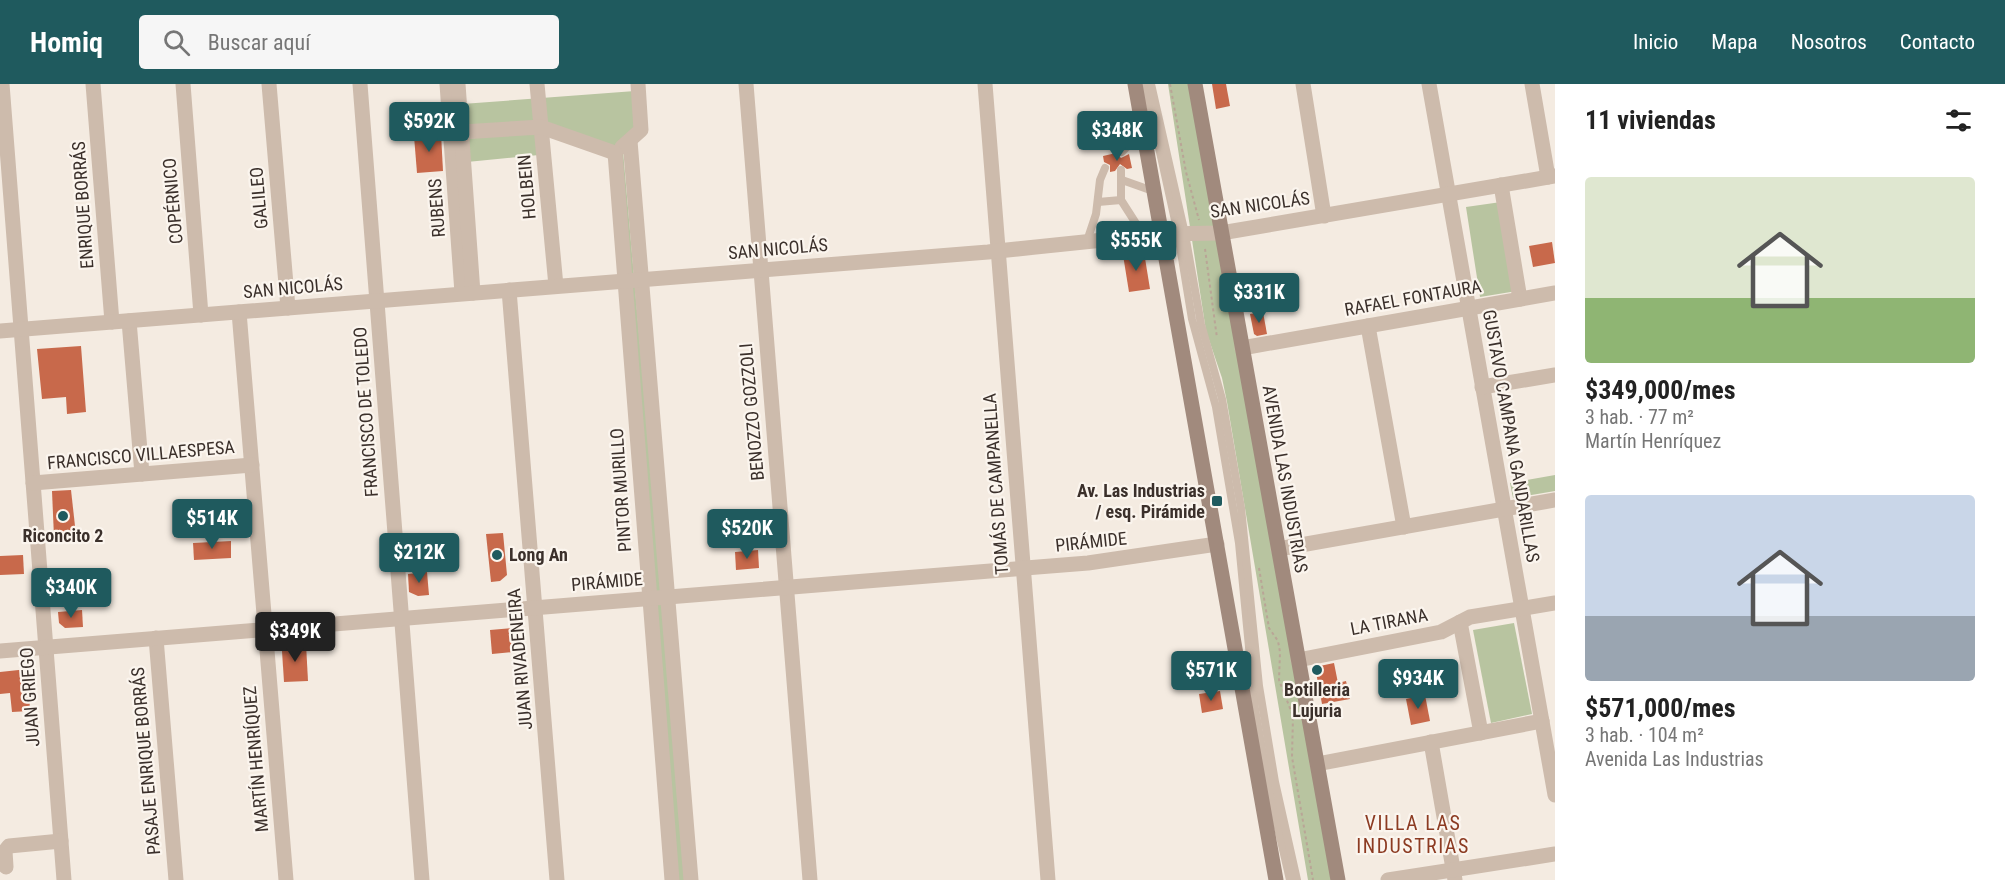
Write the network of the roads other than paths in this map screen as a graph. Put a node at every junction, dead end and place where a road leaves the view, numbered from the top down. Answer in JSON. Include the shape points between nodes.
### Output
{"nodes":[{"id":1,"x":2,"y":84,"type":"edge"},
{"id":2,"x":93,"y":84,"type":"edge"},
{"id":3,"x":102,"y":84,"type":"edge"},
{"id":4,"x":183,"y":84,"type":"edge"},
{"id":5,"x":269,"y":84,"type":"edge"},
{"id":6,"x":360,"y":84,"type":"edge"},
{"id":7,"x":447,"y":84,"type":"edge"},
{"id":8,"x":458,"y":84,"type":"edge"},
{"id":9,"x":537,"y":84,"type":"edge"},
{"id":10,"x":545,"y":84,"type":"edge"},
{"id":11,"x":638,"y":84,"type":"edge"},
{"id":12,"x":746,"y":84,"type":"edge"},
{"id":13,"x":985,"y":84,"type":"edge"},
{"id":14,"x":1135,"y":84,"type":"edge"},
{"id":15,"x":1145,"y":84,"type":"edge"},
{"id":16,"x":1151,"y":84,"type":"edge"},
{"id":17,"x":1195,"y":84,"type":"edge"},
{"id":18,"x":1303,"y":84,"type":"edge"},
{"id":19,"x":1429,"y":84,"type":"edge"},
{"id":20,"x":1532,"y":84,"type":"edge"},
{"id":21,"x":544,"y":128,"type":"junction"},
{"id":22,"x":1143,"y":131,"type":"junction"},
{"id":23,"x":462,"y":132,"type":"junction"},
{"id":24,"x":630,"y":141,"type":"junction"},
{"id":25,"x":1122,"y":152,"type":"dead end"},
{"id":26,"x":615,"y":153,"type":"junction"},
{"id":27,"x":1106,"y":168,"type":"dead end"},
{"id":28,"x":1121,"y":170,"type":"dead end"},
{"id":29,"x":1552,"y":176,"type":"edge"},
{"id":30,"x":1122,"y":180,"type":"junction"},
{"id":31,"x":1501,"y":185,"type":"junction"},
{"id":32,"x":1154,"y":191,"type":"junction"},
{"id":33,"x":1449,"y":194,"type":"junction"},
{"id":34,"x":1121,"y":200,"type":"junction"},
{"id":35,"x":1098,"y":202,"type":"junction"},
{"id":36,"x":1324,"y":216,"type":"junction"},
{"id":37,"x":1221,"y":233,"type":"junction"},
{"id":38,"x":1161,"y":234,"type":"junction"},
{"id":39,"x":1181,"y":234,"type":"junction"},
{"id":40,"x":1144,"y":236,"type":"junction"},
{"id":41,"x":1087,"y":242,"type":"junction"},
{"id":42,"x":998,"y":251,"type":"junction"},
{"id":43,"x":761,"y":270,"type":"junction"},
{"id":44,"x":642,"y":279,"type":"junction"},
{"id":45,"x":625,"y":281,"type":"junction"},
{"id":46,"x":556,"y":286,"type":"junction"},
{"id":47,"x":509,"y":290,"type":"junction"},
{"id":48,"x":468,"y":293,"type":"junction"},
{"id":49,"x":1555,"y":293,"type":"edge"},
{"id":50,"x":1520,"y":299,"type":"junction"},
{"id":51,"x":377,"y":301,"type":"junction"},
{"id":52,"x":288,"y":308,"type":"junction"},
{"id":53,"x":1468,"y":308,"type":"junction"},
{"id":54,"x":239,"y":312,"type":"junction"},
{"id":55,"x":201,"y":315,"type":"junction"},
{"id":56,"x":121,"y":322,"type":"junction"},
{"id":57,"x":1368,"y":326,"type":"junction"},
{"id":58,"x":21,"y":330,"type":"junction"},
{"id":59,"x":0,"y":332,"type":"edge"},
{"id":60,"x":1242,"y":348,"type":"junction"},
{"id":61,"x":1555,"y":375,"type":"edge"},
{"id":62,"x":1482,"y":387,"type":"junction"},
{"id":63,"x":252,"y":465,"type":"junction"},
{"id":64,"x":142,"y":474,"type":"junction"},
{"id":65,"x":33,"y":483,"type":"junction"},
{"id":66,"x":1555,"y":500,"type":"edge"},
{"id":67,"x":1504,"y":509,"type":"junction"},
{"id":68,"x":1404,"y":527,"type":"junction"},
{"id":69,"x":1217,"y":544,"type":"junction"},
{"id":70,"x":1278,"y":549,"type":"junction"},
{"id":71,"x":1022,"y":568,"type":"junction"},
{"id":72,"x":786,"y":587,"type":"junction"},
{"id":73,"x":668,"y":597,"type":"junction"},
{"id":74,"x":649,"y":598,"type":"junction"},
{"id":75,"x":1555,"y":603,"type":"edge"},
{"id":76,"x":535,"y":608,"type":"junction"},
{"id":77,"x":1522,"y":609,"type":"junction"},
{"id":78,"x":402,"y":618,"type":"junction"},
{"id":79,"x":1460,"y":622,"type":"junction"},
{"id":80,"x":265,"y":630,"type":"junction"},
{"id":81,"x":156,"y":638,"type":"junction"},
{"id":82,"x":46,"y":647,"type":"junction"},
{"id":83,"x":0,"y":651,"type":"edge"},
{"id":84,"x":1298,"y":660,"type":"junction"},
{"id":85,"x":1542,"y":721,"type":"junction"},
{"id":86,"x":1481,"y":733,"type":"junction"},
{"id":87,"x":1431,"y":742,"type":"junction"},
{"id":88,"x":1317,"y":764,"type":"junction"},
{"id":89,"x":1555,"y":795,"type":"edge"},
{"id":90,"x":61,"y":841,"type":"junction"},
{"id":91,"x":1555,"y":854,"type":"edge"},
{"id":92,"x":6,"y":867,"type":"dead end"},
{"id":93,"x":1454,"y":875,"type":"edge"},
{"id":94,"x":64,"y":880,"type":"edge"},
{"id":95,"x":176,"y":880,"type":"edge"},
{"id":96,"x":285,"y":880,"type":"edge"},
{"id":97,"x":422,"y":880,"type":"edge"},
{"id":98,"x":557,"y":880,"type":"edge"},
{"id":99,"x":672,"y":880,"type":"edge"},
{"id":100,"x":691,"y":880,"type":"edge"},
{"id":101,"x":810,"y":880,"type":"edge"},
{"id":102,"x":1048,"y":880,"type":"edge"},
{"id":103,"x":1276,"y":880,"type":"edge"},
{"id":104,"x":1290,"y":880,"type":"edge"},
{"id":105,"x":1297,"y":880,"type":"edge"},
{"id":106,"x":1338,"y":880,"type":"edge"},
{"id":107,"x":1388,"y":880,"type":"edge"}],
"edges":[{"from":1,"to":58,"type":"street","name":"JUAN GRIEGO"},
{"from":2,"to":56,"type":"street","name":"ENRIQUE BORRÁS"},
{"from":3,"to":56,"type":"street","name":"ENRIQUE BORRÁS"},
{"from":4,"to":55,"type":"street","name":"COPÉRNICO"},
{"from":5,"to":52,"type":"street","name":"GALILEO"},
{"from":6,"to":51,"type":"street","name":"FRANCISCO DE TOLEDO"},
{"from":7,"to":48,"type":"street","name":"RUBENS"},
{"from":8,"to":23,"type":"street","name":"RUBENS"},
{"from":9,"to":21,"type":"street","name":"HOLBEIN"},
{"from":10,"to":21,"type":"street","name":"HOLBEIN"},
{"from":11,"to":24,"type":"street","name":"PINTOR MURILLO","via":[[641,130]]},
{"from":12,"to":43,"type":"street","name":"BENOZZO GOZZOLI"},
{"from":13,"to":42,"type":"street","name":"TOMÁS DE CAMPANELLA"},
{"from":14,"to":22,"type":"main road"},
{"from":15,"to":39,"type":"lane"},
{"from":16,"to":39,"type":"lane"},
{"from":17,"to":37,"type":"main road","name":"AVENIDA LAS INDUSTRIAS"},
{"from":18,"to":36,"type":"street"},
{"from":19,"to":33,"type":"street","name":"GUSTAVO CAMPANA GANDARILLAS"},
{"from":20,"to":29,"type":"street"},
{"from":21,"to":23,"type":"street"},
{"from":21,"to":26,"type":"street"},
{"from":21,"to":46,"type":"street","name":"HOLBEIN"},
{"from":22,"to":25,"type":"lane"},
{"from":22,"to":32,"type":"main road"},
{"from":23,"to":48,"type":"street","name":"RUBENS"},
{"from":24,"to":26,"type":"street","name":"PINTOR MURILLO"},
{"from":24,"to":44,"type":"street","name":"PINTOR MURILLO"},
{"from":26,"to":45,"type":"street","name":"PINTOR MURILLO"},
{"from":27,"to":35,"type":"lane","via":[[1100,180]]},
{"from":28,"to":30,"type":"lane"},
{"from":29,"to":31,"type":"street","name":"SAN NICOLÁS"},
{"from":30,"to":32,"type":"lane"},
{"from":30,"to":34,"type":"lane"},
{"from":31,"to":33,"type":"street","name":"SAN NICOLÁS"},
{"from":31,"to":50,"type":"street"},
{"from":32,"to":38,"type":"main road"},
{"from":33,"to":36,"type":"street","name":"SAN NICOLÁS"},
{"from":33,"to":53,"type":"street","name":"GUSTAVO CAMPANA GANDARILLAS"},
{"from":34,"to":35,"type":"lane"},
{"from":34,"to":40,"type":"lane"},
{"from":35,"to":41,"type":"lane"},
{"from":36,"to":37,"type":"street","name":"SAN NICOLÁS"},
{"from":37,"to":39,"type":"street","name":"SAN NICOLÁS"},
{"from":37,"to":60,"type":"main road","name":"AVENIDA LAS INDUSTRIAS"},
{"from":38,"to":39,"type":"street","name":"SAN NICOLÁS"},
{"from":38,"to":40,"type":"street","name":"SAN NICOLÁS"},
{"from":38,"to":69,"type":"main road"},
{"from":39,"to":104,"type":"lane","via":[[1192,319],[1219,424],[1239,543],[1256,709]]},
{"from":39,"to":105,"type":"lane","via":[[1222,399],[1241,508],[1256,663],[1275,782]]},
{"from":40,"to":41,"type":"street","name":"SAN NICOLÁS"},
{"from":41,"to":42,"type":"street","name":"SAN NICOLÁS"},
{"from":42,"to":43,"type":"street","name":"SAN NICOLÁS"},
{"from":42,"to":71,"type":"street","name":"TOMÁS DE CAMPANELLA"},
{"from":43,"to":44,"type":"street","name":"SAN NICOLÁS"},
{"from":43,"to":72,"type":"street","name":"BENOZZO GOZZOLI"},
{"from":44,"to":45,"type":"street","name":"SAN NICOLÁS"},
{"from":44,"to":73,"type":"street","name":"PINTOR MURILLO"},
{"from":45,"to":46,"type":"street","name":"SAN NICOLÁS"},
{"from":45,"to":74,"type":"street","name":"PINTOR MURILLO"},
{"from":46,"to":47,"type":"street","name":"SAN NICOLÁS"},
{"from":47,"to":48,"type":"street","name":"SAN NICOLÁS"},
{"from":47,"to":76,"type":"street","name":"JUAN RIVADENEIRA"},
{"from":48,"to":51,"type":"street","name":"SAN NICOLÁS"},
{"from":49,"to":50,"type":"street","name":"RAFAEL FONTAURA"},
{"from":50,"to":53,"type":"street","name":"RAFAEL FONTAURA"},
{"from":51,"to":52,"type":"street","name":"SAN NICOLÁS"},
{"from":51,"to":78,"type":"street","name":"FRANCISCO DE TOLEDO"},
{"from":52,"to":54,"type":"street","name":"SAN NICOLÁS"},
{"from":53,"to":57,"type":"street","name":"RAFAEL FONTAURA"},
{"from":53,"to":62,"type":"street","name":"GUSTAVO CAMPANA GANDARILLAS"},
{"from":54,"to":55,"type":"street","name":"SAN NICOLÁS"},
{"from":54,"to":63,"type":"street","name":"MARTÍN HENRÍQUEZ"},
{"from":55,"to":56,"type":"street","name":"SAN NICOLÁS"},
{"from":56,"to":58,"type":"street","name":"SAN NICOLÁS"},
{"from":56,"to":64,"type":"street"},
{"from":57,"to":60,"type":"street","name":"RAFAEL FONTAURA"},
{"from":57,"to":68,"type":"street"},
{"from":58,"to":59,"type":"street","name":"SAN NICOLÁS"},
{"from":58,"to":65,"type":"street","name":"JUAN GRIEGO"},
{"from":60,"to":70,"type":"main road","name":"AVENIDA LAS INDUSTRIAS"},
{"from":61,"to":62,"type":"street"},
{"from":62,"to":67,"type":"street","name":"GUSTAVO CAMPANA GANDARILLAS"},
{"from":63,"to":64,"type":"street","name":"FRANCISCO VILLAESPESA"},
{"from":63,"to":80,"type":"street","name":"MARTÍN HENRÍQUEZ"},
{"from":64,"to":65,"type":"street","name":"FRANCISCO VILLAESPESA"},
{"from":65,"to":82,"type":"street","name":"JUAN GRIEGO"},
{"from":66,"to":67,"type":"street"},
{"from":67,"to":68,"type":"street"},
{"from":67,"to":77,"type":"street","name":"GUSTAVO CAMPANA GANDARILLAS"},
{"from":68,"to":70,"type":"street"},
{"from":69,"to":71,"type":"street","name":"PIRÁMIDE","via":[[1117,561]]},
{"from":69,"to":103,"type":"main road"},
{"from":70,"to":84,"type":"main road","name":"AVENIDA LAS INDUSTRIAS"},
{"from":71,"to":72,"type":"street","name":"PIRÁMIDE"},
{"from":71,"to":102,"type":"street","name":"TOMÁS DE CAMPANELLA"},
{"from":72,"to":73,"type":"street","name":"PIRÁMIDE"},
{"from":72,"to":101,"type":"street","name":"BENOZZO GOZZOLI"},
{"from":73,"to":74,"type":"street","name":"PIRÁMIDE"},
{"from":73,"to":100,"type":"street","name":"PINTOR MURILLO"},
{"from":74,"to":76,"type":"street","name":"PIRÁMIDE"},
{"from":74,"to":99,"type":"street","name":"PINTOR MURILLO"},
{"from":75,"to":77,"type":"street","name":"LA TIRANA"},
{"from":76,"to":78,"type":"street","name":"PIRÁMIDE"},
{"from":76,"to":98,"type":"street","name":"JUAN RIVADENEIRA"},
{"from":77,"to":79,"type":"street","name":"LA TIRANA"},
{"from":77,"to":85,"type":"street","name":"GUSTAVO CAMPANA GANDARILLAS"},
{"from":78,"to":80,"type":"street","name":"PIRÁMIDE"},
{"from":78,"to":97,"type":"street","name":"FRANCISCO DE TOLEDO"},
{"from":79,"to":84,"type":"street","name":"LA TIRANA","via":[[1441,632]]},
{"from":79,"to":86,"type":"street"},
{"from":80,"to":81,"type":"street","name":"PIRÁMIDE"},
{"from":80,"to":96,"type":"street","name":"MARTÍN HENRÍQUEZ"},
{"from":81,"to":82,"type":"street","name":"PIRÁMIDE"},
{"from":81,"to":95,"type":"street","name":"PASAJE ENRIQUE BORRÁS"},
{"from":82,"to":83,"type":"street","name":"PIRÁMIDE"},
{"from":82,"to":90,"type":"street","name":"JUAN GRIEGO"},
{"from":84,"to":88,"type":"main road","name":"AVENIDA LAS INDUSTRIAS"},
{"from":85,"to":86,"type":"street"},
{"from":85,"to":89,"type":"street","name":"GUSTAVO CAMPANA GANDARILLAS"},
{"from":86,"to":87,"type":"street"},
{"from":87,"to":88,"type":"street"},
{"from":87,"to":93,"type":"street"},
{"from":88,"to":106,"type":"main road","name":"AVENIDA LAS INDUSTRIAS"},
{"from":90,"to":92,"type":"street","via":[[9,846],[5,851]]},
{"from":90,"to":94,"type":"street","name":"JUAN GRIEGO"},
{"from":91,"to":93,"type":"street"},
{"from":93,"to":107,"type":"street"}]}
